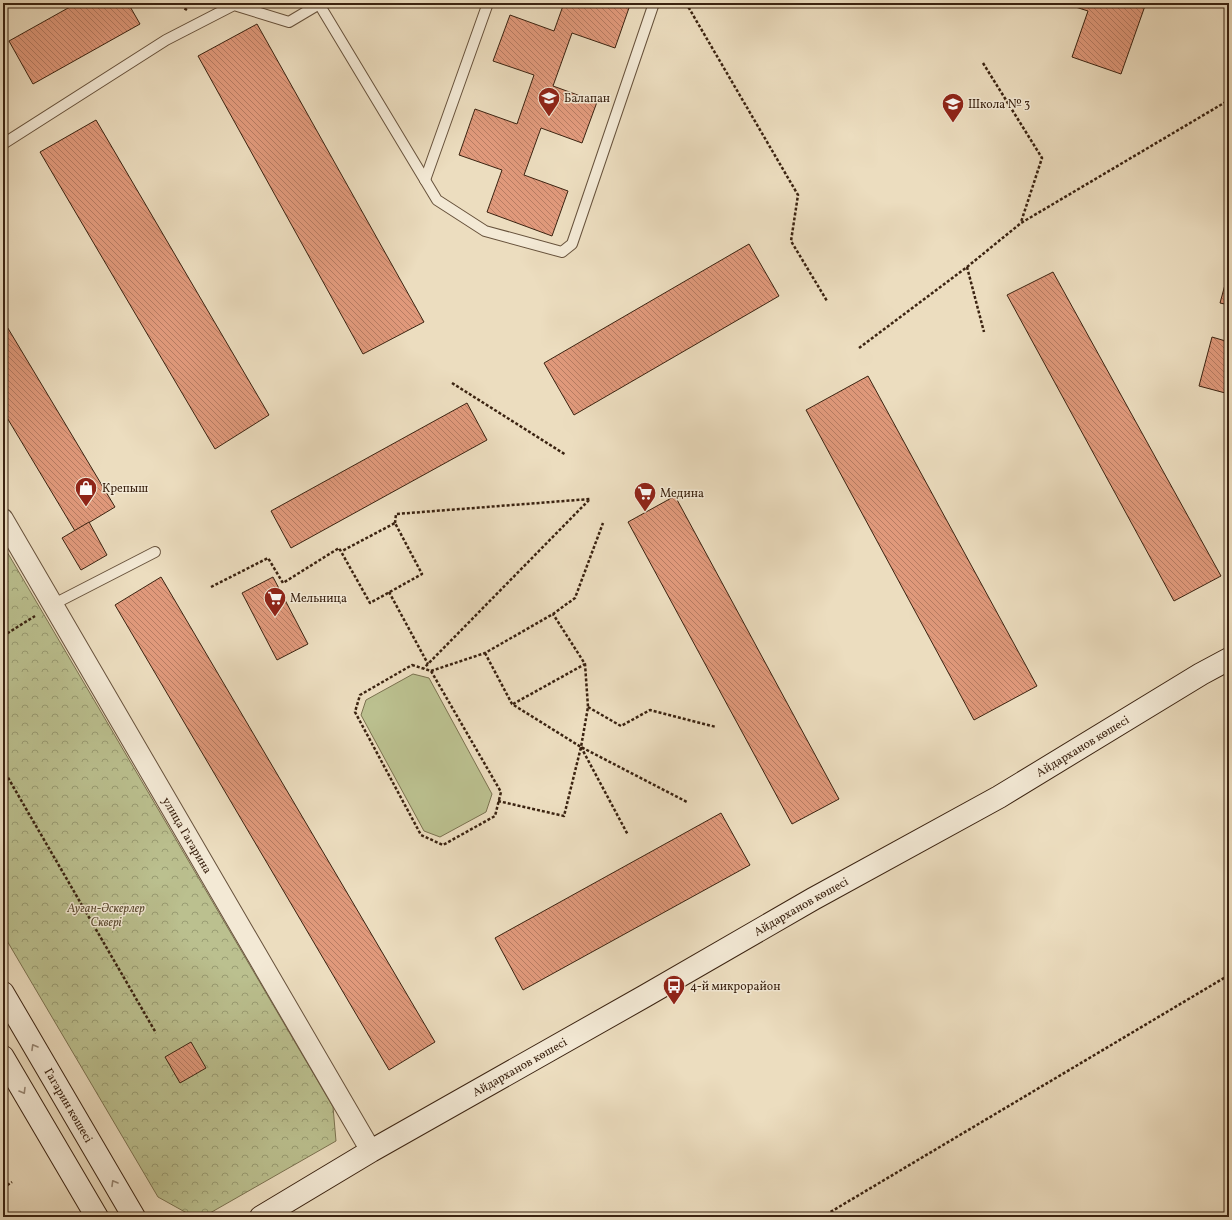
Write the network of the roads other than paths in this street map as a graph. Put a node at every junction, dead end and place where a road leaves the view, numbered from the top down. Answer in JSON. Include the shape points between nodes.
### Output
{"nodes":[{"id":1,"x":488,"y":3,"type":"edge"},
{"id":2,"x":654,"y":3,"type":"edge"},
{"id":3,"x":320,"y":4,"type":"edge"},
{"id":4,"x":3,"y":144,"type":"edge"},
{"id":5,"x":425,"y":180,"type":"junction"},
{"id":6,"x":3,"y":519,"type":"edge"},
{"id":7,"x":155,"y":552,"type":"dead end"},
{"id":8,"x":47,"y":608,"type":"junction"},
{"id":9,"x":1229,"y":659,"type":"edge"},
{"id":10,"x":3,"y":993,"type":"edge"},
{"id":11,"x":3,"y":1057,"type":"edge"},
{"id":12,"x":371,"y":1151,"type":"junction"},
{"id":13,"x":97,"y":1217,"type":"edge"},
{"id":14,"x":134,"y":1217,"type":"edge"},
{"id":15,"x":261,"y":1217,"type":"edge"}],
"edges":[{"from":1,"to":5,"type":"lane"},
{"from":2,"to":5,"type":"lane","via":[[572,244],[562,252],[485,231],[437,200]]},
{"from":3,"to":4,"type":"lane","via":[[289,22],[234,5],[166,40]]},
{"from":3,"to":5,"type":"lane"},
{"from":6,"to":8,"type":"street","name":"улица Гагарина"},
{"from":7,"to":8,"type":"lane"},
{"from":8,"to":12,"type":"street","name":"улица Гагарина"},
{"from":9,"to":12,"type":"street","name":"Айдарханов көшесі","via":[[999,797],[813,899]]},
{"from":14,"to":10,"type":"street","name":"Гагарин көшесі","one_way":true},
{"from":11,"to":13,"type":"street","one_way":true},
{"from":12,"to":15,"type":"street","name":"Айдарханов көшесі"}]}
